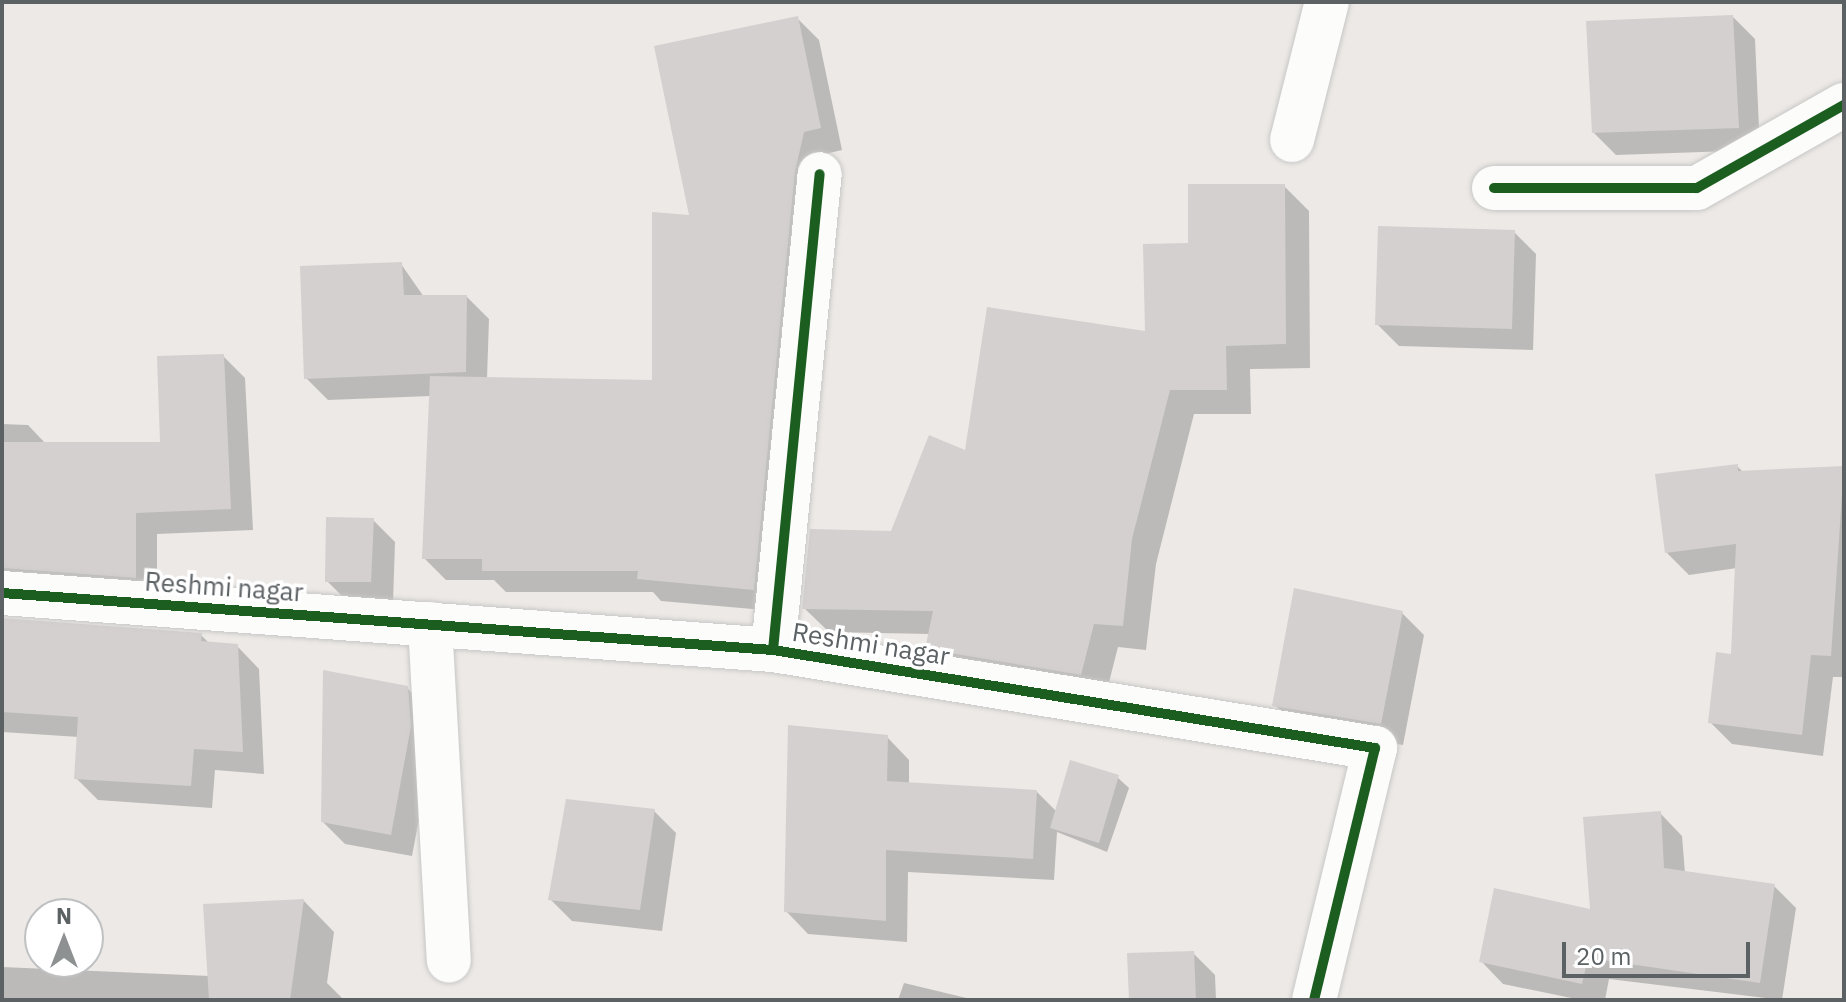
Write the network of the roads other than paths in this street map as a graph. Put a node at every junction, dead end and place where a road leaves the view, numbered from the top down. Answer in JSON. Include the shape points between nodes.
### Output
{"nodes":[{"id":1,"x":1327,"y":2,"type":"edge"},
{"id":2,"x":1844,"y":105,"type":"edge"},
{"id":3,"x":1292,"y":140,"type":"dead end"},
{"id":4,"x":820,"y":174,"type":"dead end"},
{"id":5,"x":1494,"y":188,"type":"dead end"},
{"id":6,"x":2,"y":593,"type":"edge"},
{"id":7,"x":430,"y":624,"type":"junction"},
{"id":8,"x":773,"y":650,"type":"junction"},
{"id":9,"x":449,"y":960,"type":"dead end"},
{"id":10,"x":1314,"y":1000,"type":"edge"}],
"edges":[{"from":1,"to":3,"type":"street"},
{"from":2,"to":5,"type":"street","via":[[1697,188]]},
{"from":4,"to":8,"type":"street"},
{"from":6,"to":7,"type":"street","name":"Reshmi nagar"},
{"from":7,"to":8,"type":"street","name":"Reshmi nagar"},
{"from":7,"to":9,"type":"street"},
{"from":8,"to":10,"type":"street","name":"Reshmi nagar","via":[[1375,748]]}]}
